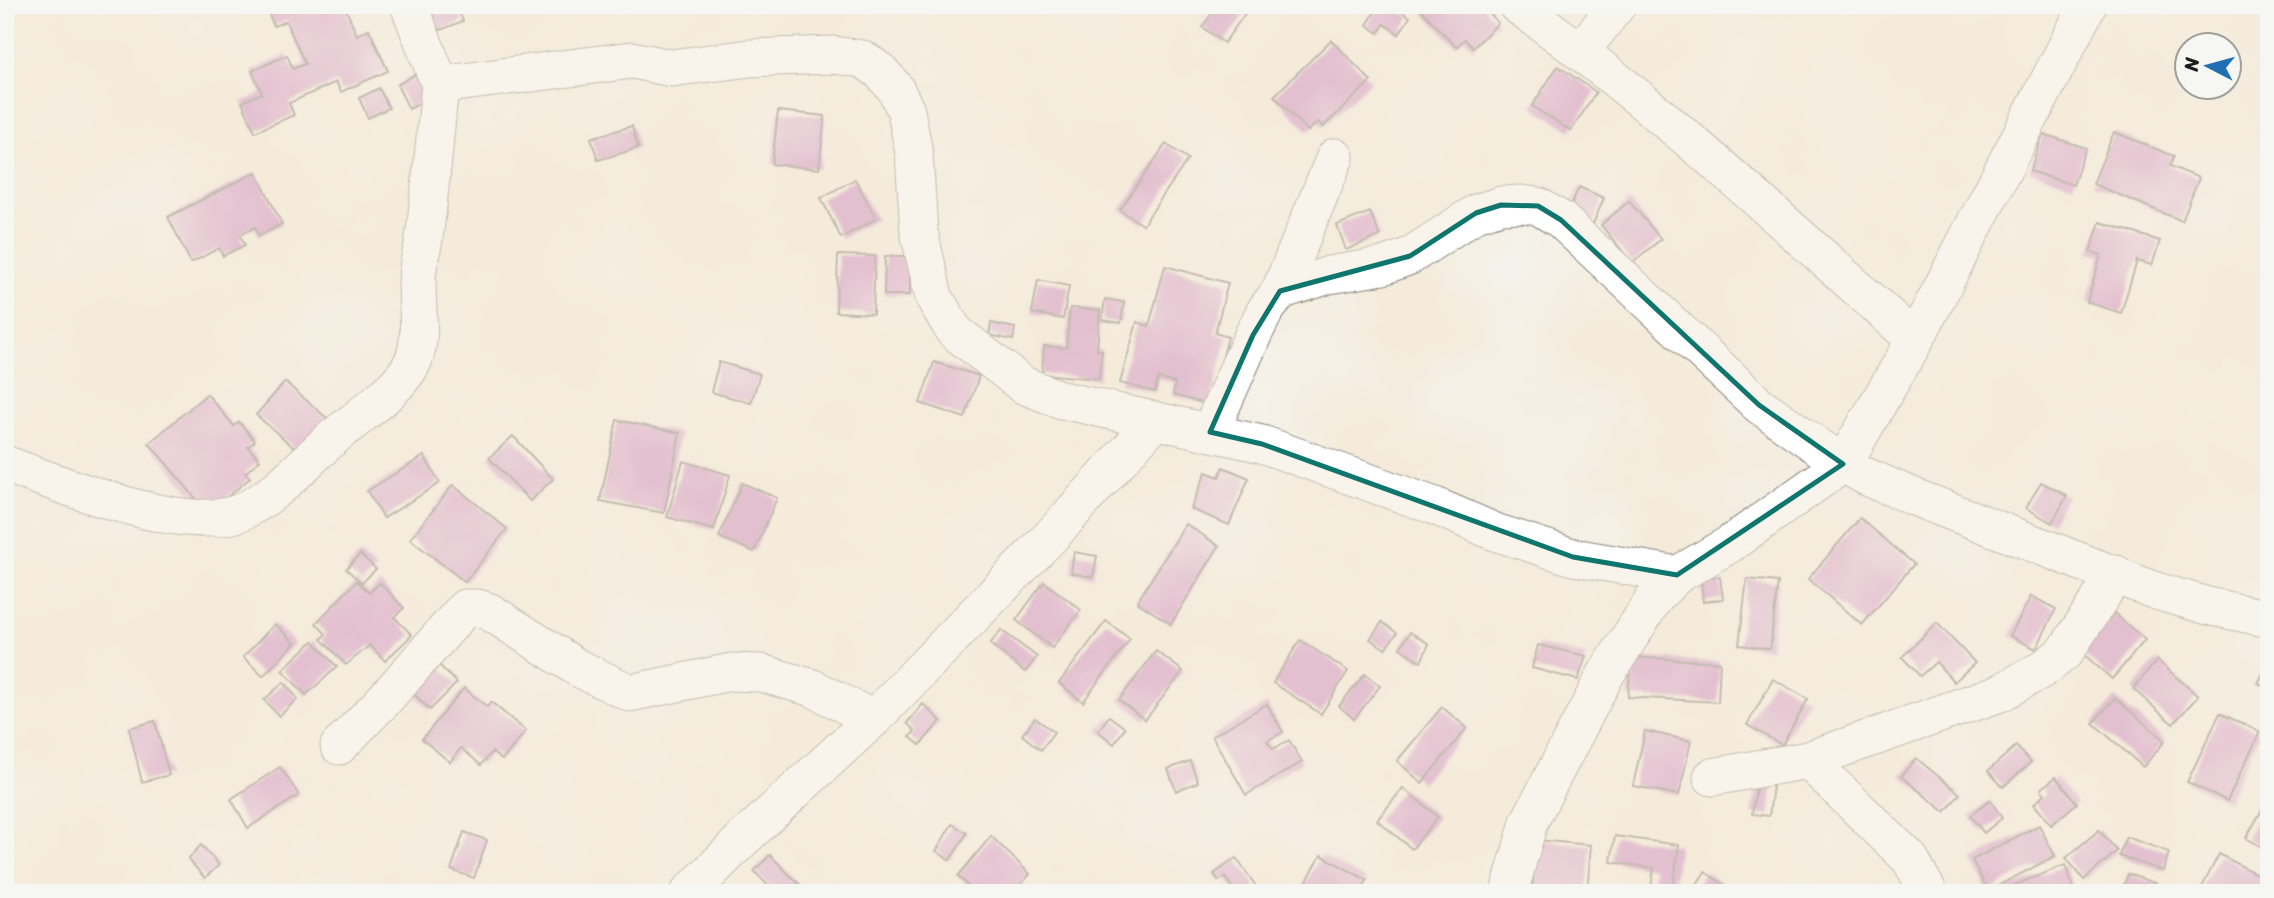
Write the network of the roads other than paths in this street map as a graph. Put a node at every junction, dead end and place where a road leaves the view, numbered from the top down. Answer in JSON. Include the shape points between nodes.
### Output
{"nodes":[{"id":1,"x":409,"y":5,"type":"edge"},
{"id":2,"x":1517,"y":5,"type":"edge"},
{"id":3,"x":1617,"y":5,"type":"edge"},
{"id":4,"x":2088,"y":5,"type":"edge"},
{"id":5,"x":1581,"y":51,"type":"junction"},
{"id":6,"x":440,"y":85,"type":"junction"},
{"id":7,"x":1335,"y":158,"type":"dead end"},
{"id":8,"x":1280,"y":290,"type":"junction"},
{"id":9,"x":1915,"y":340,"type":"junction"},
{"id":10,"x":1155,"y":421,"type":"junction"},
{"id":11,"x":1210,"y":432,"type":"junction"},
{"id":12,"x":5,"y":464,"type":"edge"},
{"id":13,"x":1843,"y":464,"type":"junction"},
{"id":14,"x":2116,"y":574,"type":"junction"},
{"id":15,"x":1677,"y":575,"type":"junction"},
{"id":16,"x":2269,"y":619,"type":"edge"},
{"id":17,"x":873,"y":719,"type":"junction"},
{"id":18,"x":339,"y":746,"type":"dead end"},
{"id":19,"x":1808,"y":760,"type":"junction"},
{"id":20,"x":1712,"y":777,"type":"dead end"},
{"id":21,"x":689,"y":893,"type":"edge"},
{"id":22,"x":1509,"y":893,"type":"edge"},
{"id":23,"x":1929,"y":893,"type":"edge"}],
"edges":[{"from":1,"to":6,"type":"street"},
{"from":2,"to":5,"type":"street"},
{"from":3,"to":5,"type":"street"},
{"from":4,"to":9,"type":"street"},
{"from":5,"to":9,"type":"street"},
{"from":6,"to":10,"type":"street","via":[[632,60],[671,68],[750,58],[833,55],[863,59],[895,88],[906,111],[919,232],[934,296],[954,331],[1023,385],[1062,400]]},
{"from":6,"to":12,"type":"street","via":[[418,268],[417,350],[401,380],[282,486],[237,514],[197,518],[118,503]]},
{"from":7,"to":8,"type":"street"},
{"from":8,"to":11,"type":"street","via":[[1253,335]]},
{"from":8,"to":13,"type":"street","via":[[1410,256],[1476,213],[1501,205],[1538,206],[1570,228],[1759,405]]},
{"from":9,"to":13,"type":"street"},
{"from":10,"to":11,"type":"street"},
{"from":10,"to":17,"type":"street","via":[[1053,534]]},
{"from":11,"to":15,"type":"street","via":[[1262,444],[1573,557]]},
{"from":13,"to":14,"type":"street","via":[[1919,499]]},
{"from":13,"to":15,"type":"street","via":[[1730,544]]},
{"from":14,"to":16,"type":"street","via":[[2156,591]]},
{"from":14,"to":19,"type":"street","via":[[2065,652],[2043,669],[2000,693]]},
{"from":15,"to":22,"type":"street","via":[[1656,596],[1606,674],[1529,822]]},
{"from":17,"to":18,"type":"street","via":[[813,688],[761,673],[731,672],[630,693],[578,668],[490,612],[465,608]]},
{"from":17,"to":21,"type":"street"},
{"from":19,"to":20,"type":"street"},
{"from":19,"to":23,"type":"street","via":[[1910,859]]}]}
